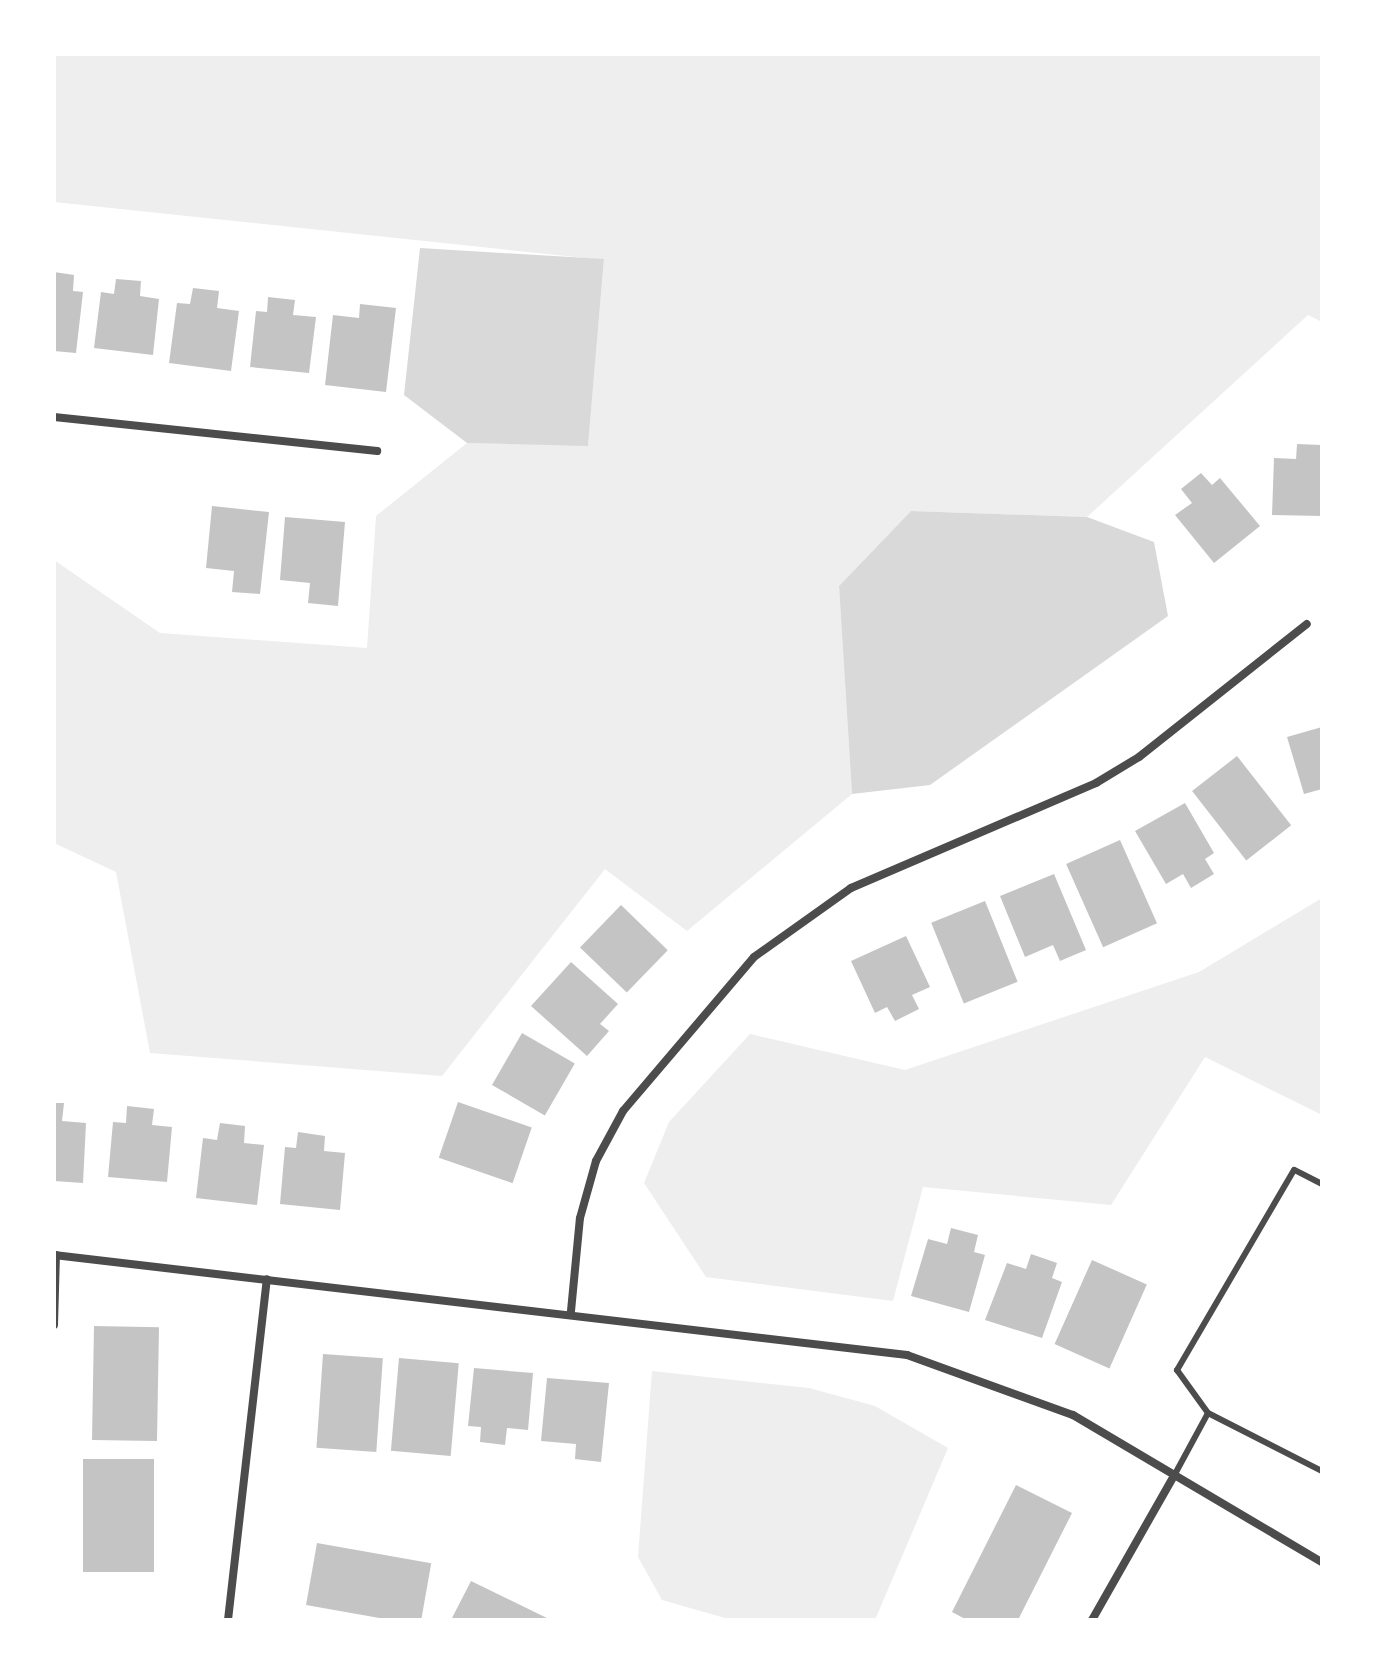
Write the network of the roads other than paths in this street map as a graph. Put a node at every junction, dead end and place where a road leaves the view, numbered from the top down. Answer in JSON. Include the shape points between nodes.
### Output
{"nodes":[{"id":1,"x":54,"y":417,"type":"edge"},
{"id":2,"x":377,"y":451,"type":"dead end"},
{"id":3,"x":1307,"y":624,"type":"dead end"},
{"id":4,"x":1322,"y":1184,"type":"edge"},
{"id":5,"x":55,"y":1255,"type":"edge"},
{"id":6,"x":267,"y":1279,"type":"junction"},
{"id":7,"x":571,"y":1311,"type":"junction"},
{"id":8,"x":54,"y":1325,"type":"edge"},
{"id":9,"x":1208,"y":1413,"type":"junction"},
{"id":10,"x":1322,"y":1471,"type":"edge"},
{"id":11,"x":1175,"y":1474,"type":"junction"},
{"id":12,"x":1322,"y":1562,"type":"edge"},
{"id":13,"x":228,"y":1620,"type":"edge"},
{"id":14,"x":1092,"y":1620,"type":"edge"}],
"edges":[{"from":1,"to":2,"type":"street"},
{"from":3,"to":7,"type":"street","via":[[1139,757],[1096,783],[851,888],[754,957],[623,1111],[596,1161],[580,1218]]},
{"from":4,"to":9,"type":"lane","via":[[1294,1170],[1177,1370]]},
{"from":5,"to":6,"type":"street"},
{"from":5,"to":8,"type":"street"},
{"from":6,"to":7,"type":"street"},
{"from":6,"to":13,"type":"street"},
{"from":7,"to":11,"type":"street","via":[[907,1355],[1073,1415]]},
{"from":9,"to":10,"type":"lane"},
{"from":9,"to":11,"type":"lane"},
{"from":11,"to":12,"type":"street"},
{"from":11,"to":14,"type":"street"}]}
